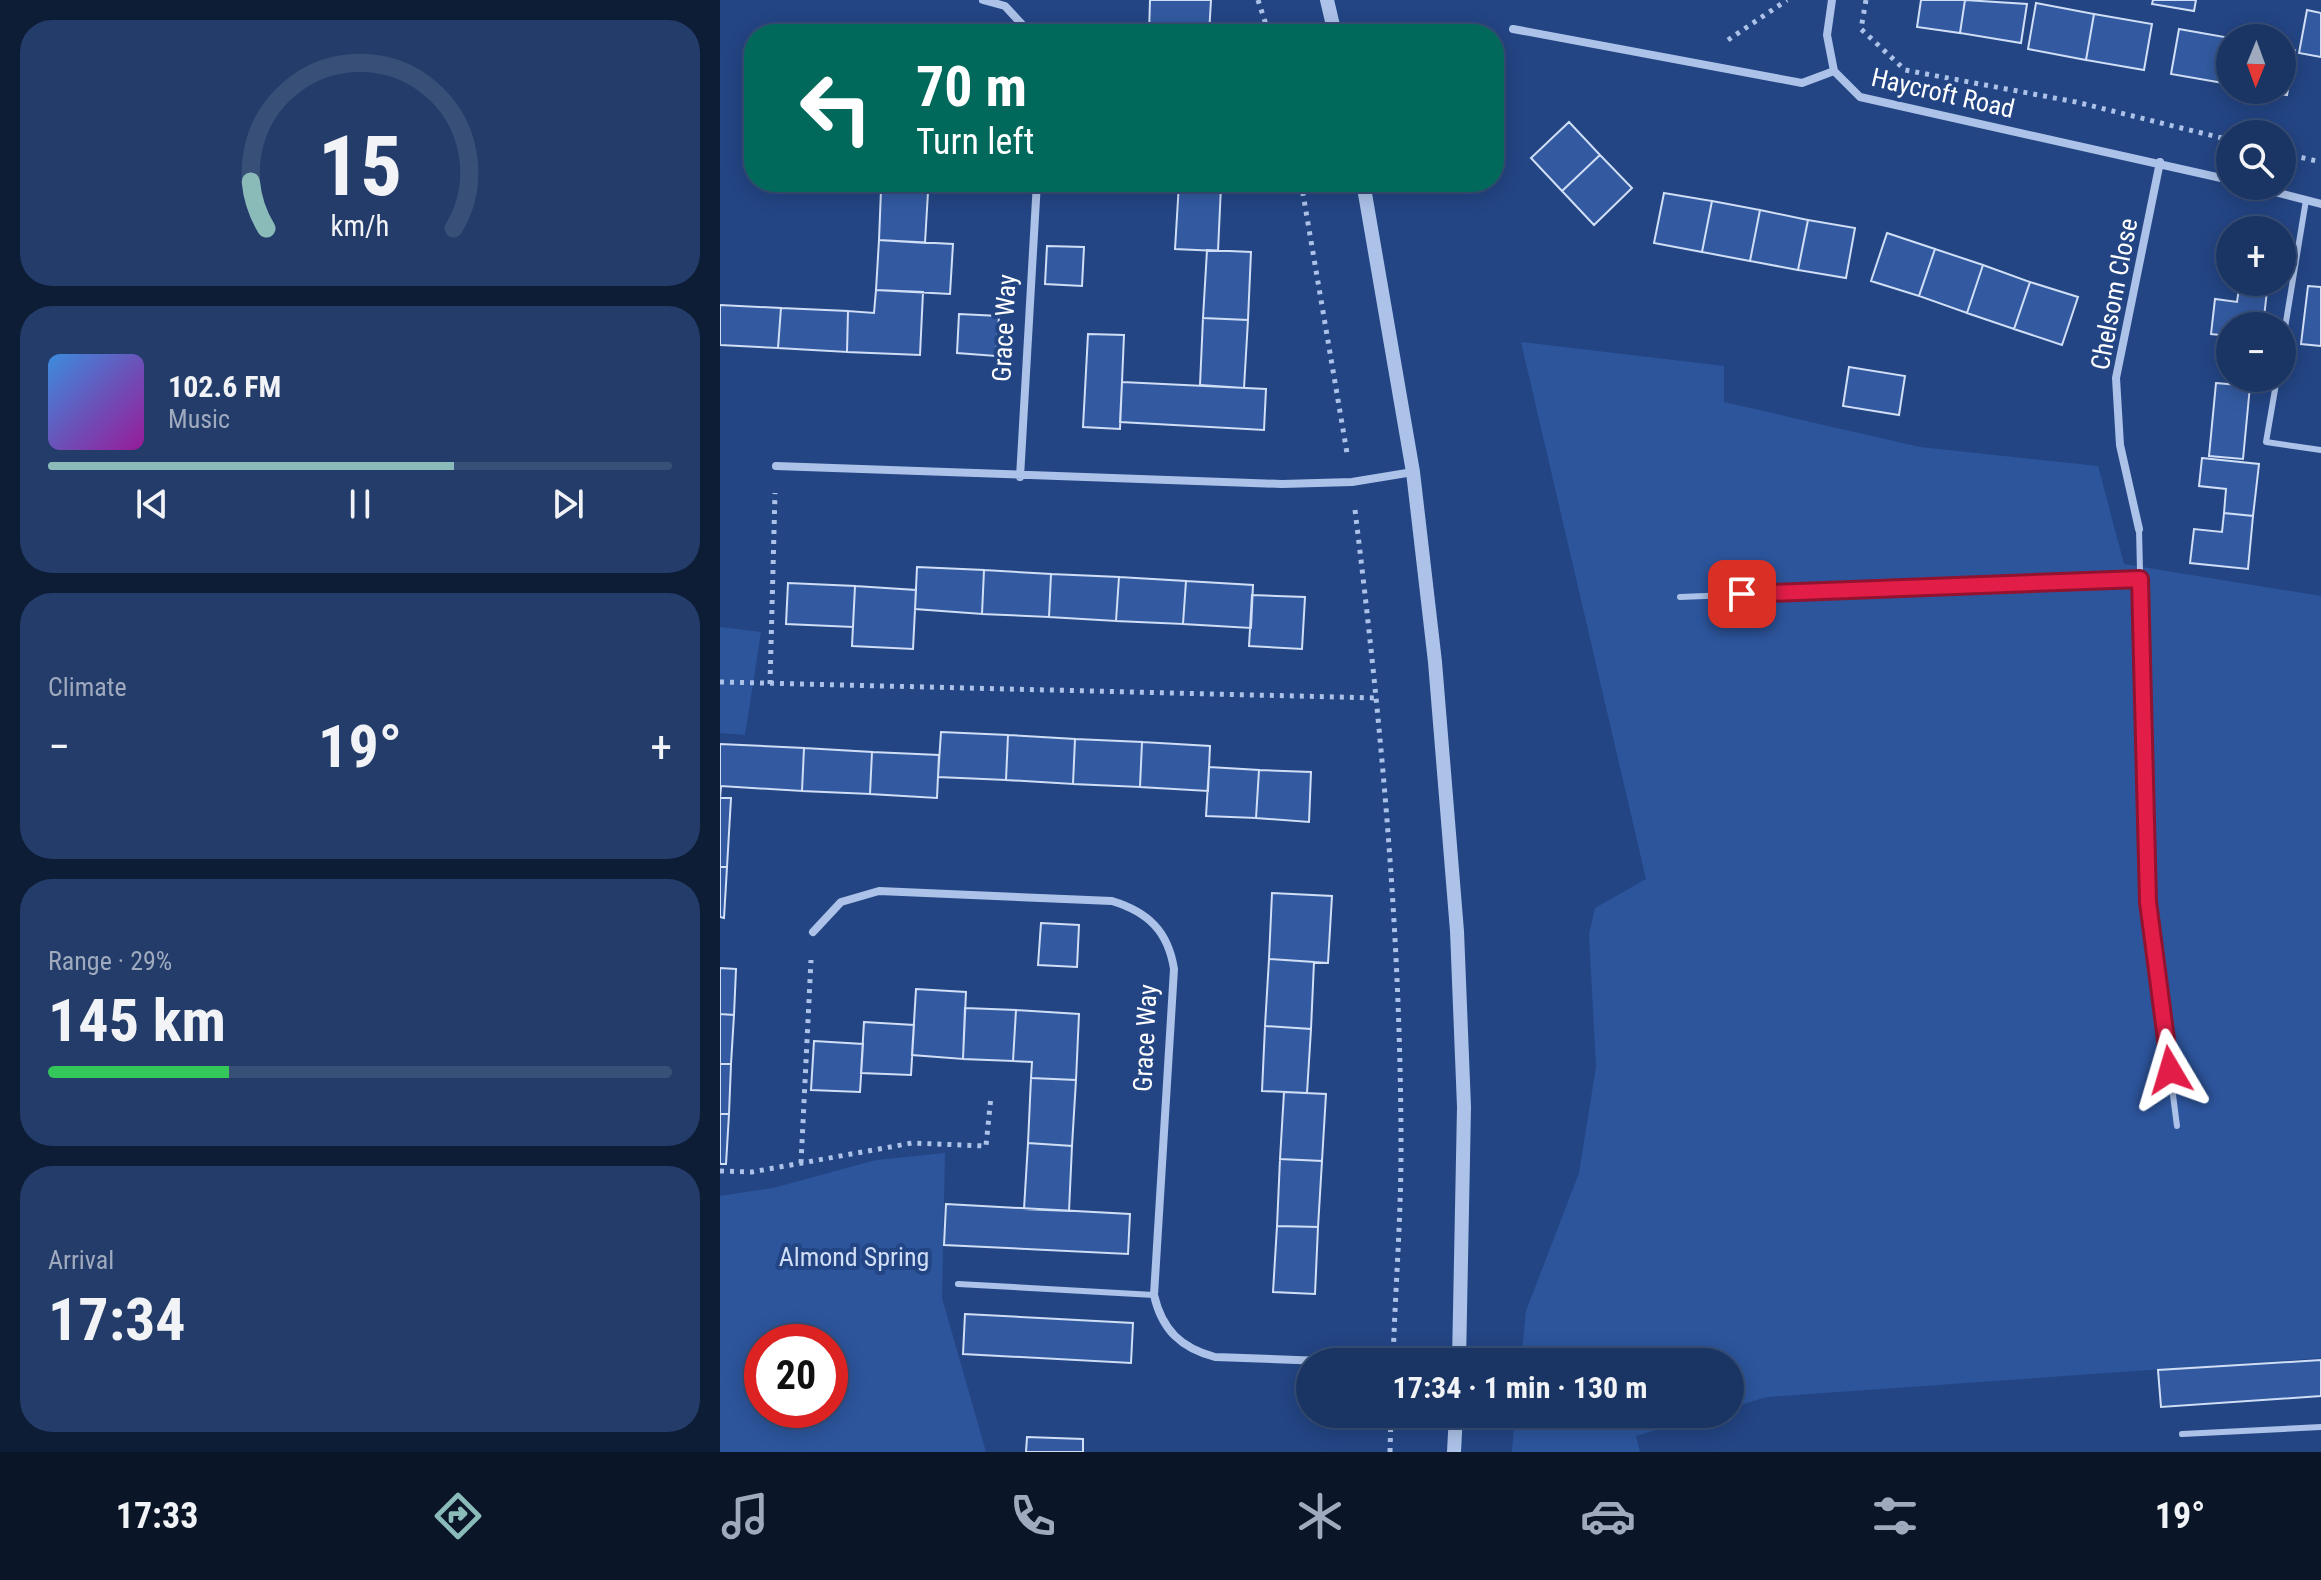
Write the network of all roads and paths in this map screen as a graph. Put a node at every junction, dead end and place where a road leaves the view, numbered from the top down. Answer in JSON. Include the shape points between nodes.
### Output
{"nodes":[{"id":1,"x":983,"y":0,"type":"edge"},
{"id":2,"x":1258,"y":0,"type":"edge"},
{"id":3,"x":1327,"y":0,"type":"edge"},
{"id":4,"x":1787,"y":0,"type":"edge"},
{"id":5,"x":1832,"y":0,"type":"edge"},
{"id":6,"x":1866,"y":0,"type":"edge"},
{"id":7,"x":1022,"y":24,"type":"edge"},
{"id":8,"x":1266,"y":24,"type":"edge"},
{"id":9,"x":1333,"y":24,"type":"edge"},
{"id":10,"x":1513,"y":29,"type":"dead end"},
{"id":11,"x":1696,"y":63,"type":"junction"},
{"id":12,"x":1834,"y":71,"type":"junction"},
{"id":13,"x":2216,"y":137,"type":"edge"},
{"id":14,"x":2296,"y":156,"type":"edge"},
{"id":15,"x":2160,"y":162,"type":"junction"},
{"id":16,"x":2321,"y":162,"type":"edge"},
{"id":17,"x":2216,"y":176,"type":"edge"},
{"id":18,"x":1036,"y":192,"type":"edge"},
{"id":19,"x":1303,"y":192,"type":"edge"},
{"id":20,"x":1365,"y":192,"type":"edge"},
{"id":21,"x":2296,"y":197,"type":"edge"},
{"id":22,"x":2306,"y":200,"type":"junction"},
{"id":23,"x":2321,"y":204,"type":"edge"},
{"id":24,"x":2288,"y":312,"type":"edge"},
{"id":25,"x":2275,"y":392,"type":"edge"},
{"id":26,"x":2321,"y":450,"type":"edge"},
{"id":27,"x":776,"y":466,"type":"joint"},
{"id":28,"x":1413,"y":472,"type":"junction"},
{"id":29,"x":1020,"y":477,"type":"junction"},
{"id":30,"x":1352,"y":482,"type":"junction"},
{"id":31,"x":2139,"y":529,"type":"joint"},
{"id":32,"x":2140,"y":579,"type":"junction"},
{"id":33,"x":1680,"y":597,"type":"dead end"},
{"id":34,"x":720,"y":682,"type":"edge"},
{"id":35,"x":770,"y":684,"type":"junction"},
{"id":36,"x":1378,"y":698,"type":"junction"},
{"id":37,"x":813,"y":932,"type":"joint"},
{"id":38,"x":991,"y":1096,"type":"dead end"},
{"id":39,"x":2177,"y":1126,"type":"dead end"},
{"id":40,"x":801,"y":1163,"type":"junction"},
{"id":41,"x":720,"y":1171,"type":"edge"},
{"id":42,"x":958,"y":1284,"type":"dead end"},
{"id":43,"x":1154,"y":1295,"type":"junction"},
{"id":44,"x":1393,"y":1348,"type":"edge"},
{"id":45,"x":1459,"y":1348,"type":"edge"},
{"id":46,"x":1296,"y":1360,"type":"edge"},
{"id":47,"x":2321,"y":1427,"type":"edge"},
{"id":48,"x":1391,"y":1428,"type":"edge"},
{"id":49,"x":1455,"y":1428,"type":"edge"},
{"id":50,"x":2182,"y":1434,"type":"dead end"},
{"id":51,"x":1390,"y":1452,"type":"edge"},
{"id":52,"x":1454,"y":1452,"type":"edge"}],
"edges":[{"from":1,"to":7,"type":"street","via":[[1005,6]]},
{"from":2,"to":8,"type":"path"},
{"from":3,"to":9,"type":"street"},
{"from":4,"to":11,"type":"path"},
{"from":5,"to":12,"type":"street","via":[[1827,35]]},
{"from":6,"to":13,"type":"path","via":[[1861,29],[1905,70],[2076,102]]},
{"from":10,"to":11,"type":"street","name":"Haycroft Road"},
{"from":11,"to":12,"type":"street","name":"Haycroft Road","via":[[1802,83]]},
{"from":12,"to":15,"type":"street","name":"Haycroft Road","via":[[1860,97]]},
{"from":14,"to":16,"type":"path"},
{"from":15,"to":17,"type":"street","name":"Haycroft Road"},
{"from":15,"to":31,"type":"street","name":"Chelsom Close","via":[[2116,378],[2120,445]]},
{"from":18,"to":29,"type":"street","name":"Grace Way"},
{"from":19,"to":30,"type":"path"},
{"from":20,"to":28,"type":"street"},
{"from":21,"to":22,"type":"street"},
{"from":22,"to":23,"type":"street"},
{"from":22,"to":24,"type":"lane"},
{"from":25,"to":26,"type":"lane","via":[[2266,442]]},
{"from":27,"to":29,"type":"street"},
{"from":27,"to":35,"type":"path"},
{"from":28,"to":30,"type":"street"},
{"from":28,"to":45,"type":"street","via":[[1457,931],[1464,1107]]},
{"from":29,"to":30,"type":"street"},
{"from":30,"to":36,"type":"path"},
{"from":31,"to":32,"type":"lane"},
{"from":32,"to":33,"type":"lane"},
{"from":32,"to":39,"type":"lane","via":[[2148,902]]},
{"from":34,"to":35,"type":"path"},
{"from":35,"to":36,"type":"path"},
{"from":36,"to":44,"type":"path","via":[[1396,931],[1400,1105]]},
{"from":37,"to":40,"type":"path"},
{"from":37,"to":43,"type":"street","name":"Grace Way","via":[[841,902],[879,891],[1112,901],[1151,919],[1164,936],[1174,969]]},
{"from":38,"to":40,"type":"path","via":[[986,1146],[912,1143]]},
{"from":40,"to":41,"type":"path","via":[[752,1172]]},
{"from":42,"to":43,"type":"lane"},
{"from":43,"to":46,"type":"street","name":"Grace Way","via":[[1167,1329],[1194,1352]]},
{"from":47,"to":50,"type":"lane"},
{"from":48,"to":51,"type":"path"},
{"from":49,"to":52,"type":"street"}]}
